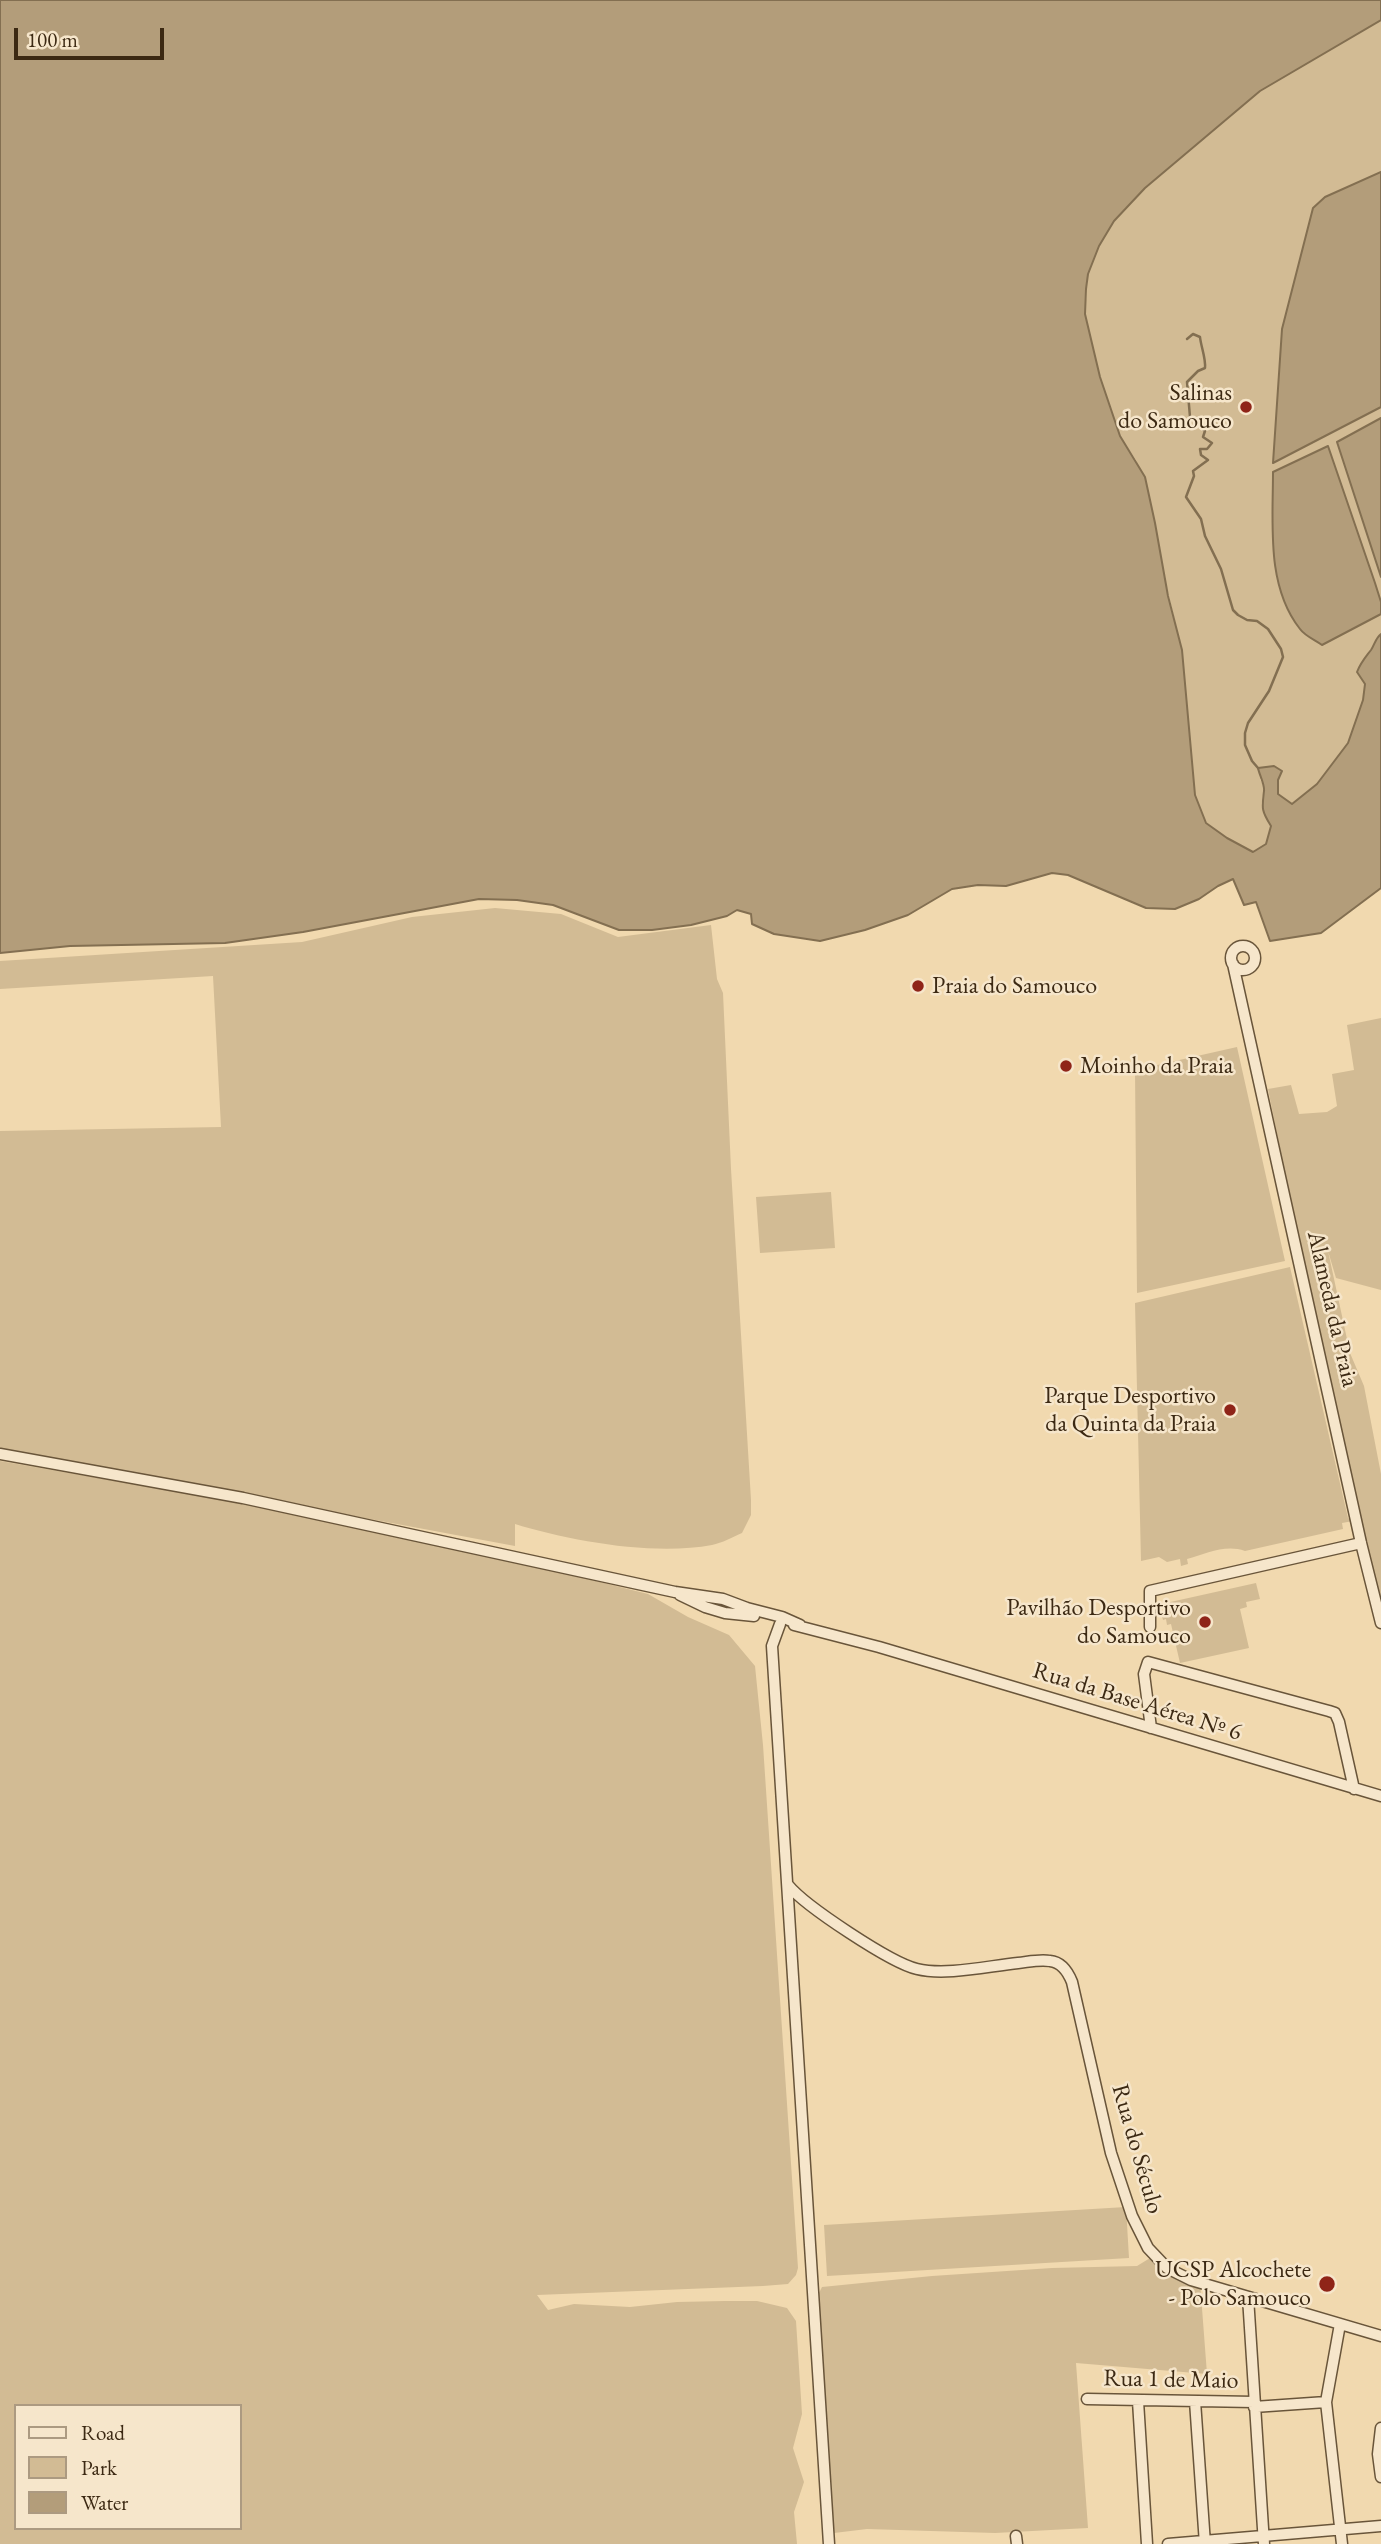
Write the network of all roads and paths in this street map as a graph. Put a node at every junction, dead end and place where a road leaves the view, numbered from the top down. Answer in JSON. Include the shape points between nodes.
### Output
{"nodes":[{"id":1,"x":1233,"y":964,"type":"junction"},
{"id":2,"x":1250,"y":967,"type":"junction"},
{"id":3,"x":1242,"y":1004,"type":"junction"},
{"id":4,"x":0,"y":1454,"type":"edge"},
{"id":5,"x":1361,"y":1543,"type":"junction"},
{"id":6,"x":675,"y":1592,"type":"junction"},
{"id":7,"x":1381,"y":1623,"type":"edge"},
{"id":8,"x":780,"y":1624,"type":"junction"},
{"id":9,"x":800,"y":1625,"type":"junction"},
{"id":10,"x":1150,"y":1627,"type":"dead end"},
{"id":11,"x":1151,"y":1728,"type":"junction"},
{"id":12,"x":1354,"y":1789,"type":"junction"},
{"id":13,"x":1381,"y":1796,"type":"edge"},
{"id":14,"x":788,"y":1885,"type":"junction"},
{"id":15,"x":810,"y":1907,"type":"junction"},
{"id":16,"x":790,"y":1921,"type":"junction"},
{"id":17,"x":1248,"y":2297,"type":"junction"},
{"id":18,"x":1340,"y":2324,"type":"junction"},
{"id":19,"x":1381,"y":2336,"type":"edge"},
{"id":20,"x":1087,"y":2399,"type":"dead end"},
{"id":21,"x":1138,"y":2401,"type":"junction"},
{"id":22,"x":1195,"y":2401,"type":"junction"},
{"id":23,"x":1326,"y":2402,"type":"junction"},
{"id":24,"x":1254,"y":2405,"type":"junction"},
{"id":25,"x":1381,"y":2428,"type":"edge"},
{"id":26,"x":1381,"y":2477,"type":"edge"},
{"id":27,"x":1381,"y":2526,"type":"edge"},
{"id":28,"x":1340,"y":2531,"type":"junction"},
{"id":29,"x":1264,"y":2540,"type":"edge"},
{"id":30,"x":1205,"y":2543,"type":"edge"},
{"id":31,"x":829,"y":2544,"type":"edge"},
{"id":32,"x":1147,"y":2544,"type":"edge"},
{"id":33,"x":1168,"y":2544,"type":"edge"},
{"id":34,"x":1342,"y":2544,"type":"edge"}],
"edges":[{"from":1,"to":2,"type":"street","via":[[1241,970]]},
{"from":1,"to":2,"type":"street","via":[[1232,952],[1244,946],[1254,955]]},
{"from":1,"to":3,"type":"street","name":"Alameda da Praia"},
{"from":2,"to":3,"type":"street","name":"Alameda da Praia","via":[[1240,983]]},
{"from":3,"to":5,"type":"street","name":"Alameda da Praia"},
{"from":4,"to":6,"type":"street","via":[[243,1498]]},
{"from":5,"to":7,"type":"street","name":"Alameda da Praia"},
{"from":5,"to":10,"type":"street","via":[[1150,1591]]},
{"from":6,"to":8,"type":"street","via":[[705,1607]]},
{"from":6,"to":9,"type":"street","via":[[715,1597]]},
{"from":8,"to":9,"type":"street"},
{"from":8,"to":14,"type":"street","via":[[772,1646]]},
{"from":9,"to":11,"type":"street","name":"Rua da Base Aérea Nº 6"},
{"from":11,"to":12,"type":"street","name":"Rua da Base Aérea Nº 6"},
{"from":11,"to":12,"type":"street","via":[[1144,1674],[1148,1662],[1329,1711],[1339,1722]]},
{"from":12,"to":13,"type":"street","name":"Rua da Base Aérea Nº 6"},
{"from":14,"to":15,"type":"street","name":"Rua do Século"},
{"from":14,"to":16,"type":"street"},
{"from":15,"to":16,"type":"street"},
{"from":15,"to":17,"type":"street","name":"Rua do Século","via":[[895,1961],[916,1969],[1056,1963],[1069,1976],[1111,2153],[1148,2248],[1167,2268],[1191,2280]]},
{"from":16,"to":31,"type":"street"},
{"from":17,"to":18,"type":"street","name":"Rua do Século"},
{"from":17,"to":24,"type":"street"},
{"from":18,"to":19,"type":"street","name":"Rua do Século"},
{"from":18,"to":23,"type":"street"},
{"from":20,"to":21,"type":"street","name":"Rua 1 de Maio"},
{"from":21,"to":22,"type":"street","name":"Rua 1 de Maio"},
{"from":21,"to":32,"type":"street"},
{"from":22,"to":24,"type":"street","name":"Rua 1 de Maio"},
{"from":22,"to":30,"type":"street"},
{"from":23,"to":24,"type":"street","name":"Rua 1 de Maio"},
{"from":23,"to":28,"type":"street"},
{"from":24,"to":29,"type":"street"},
{"from":25,"to":26,"type":"street"},
{"from":27,"to":28,"type":"street"},
{"from":28,"to":29,"type":"street"},
{"from":28,"to":34,"type":"street"},
{"from":29,"to":30,"type":"street"},
{"from":30,"to":33,"type":"street"}]}
